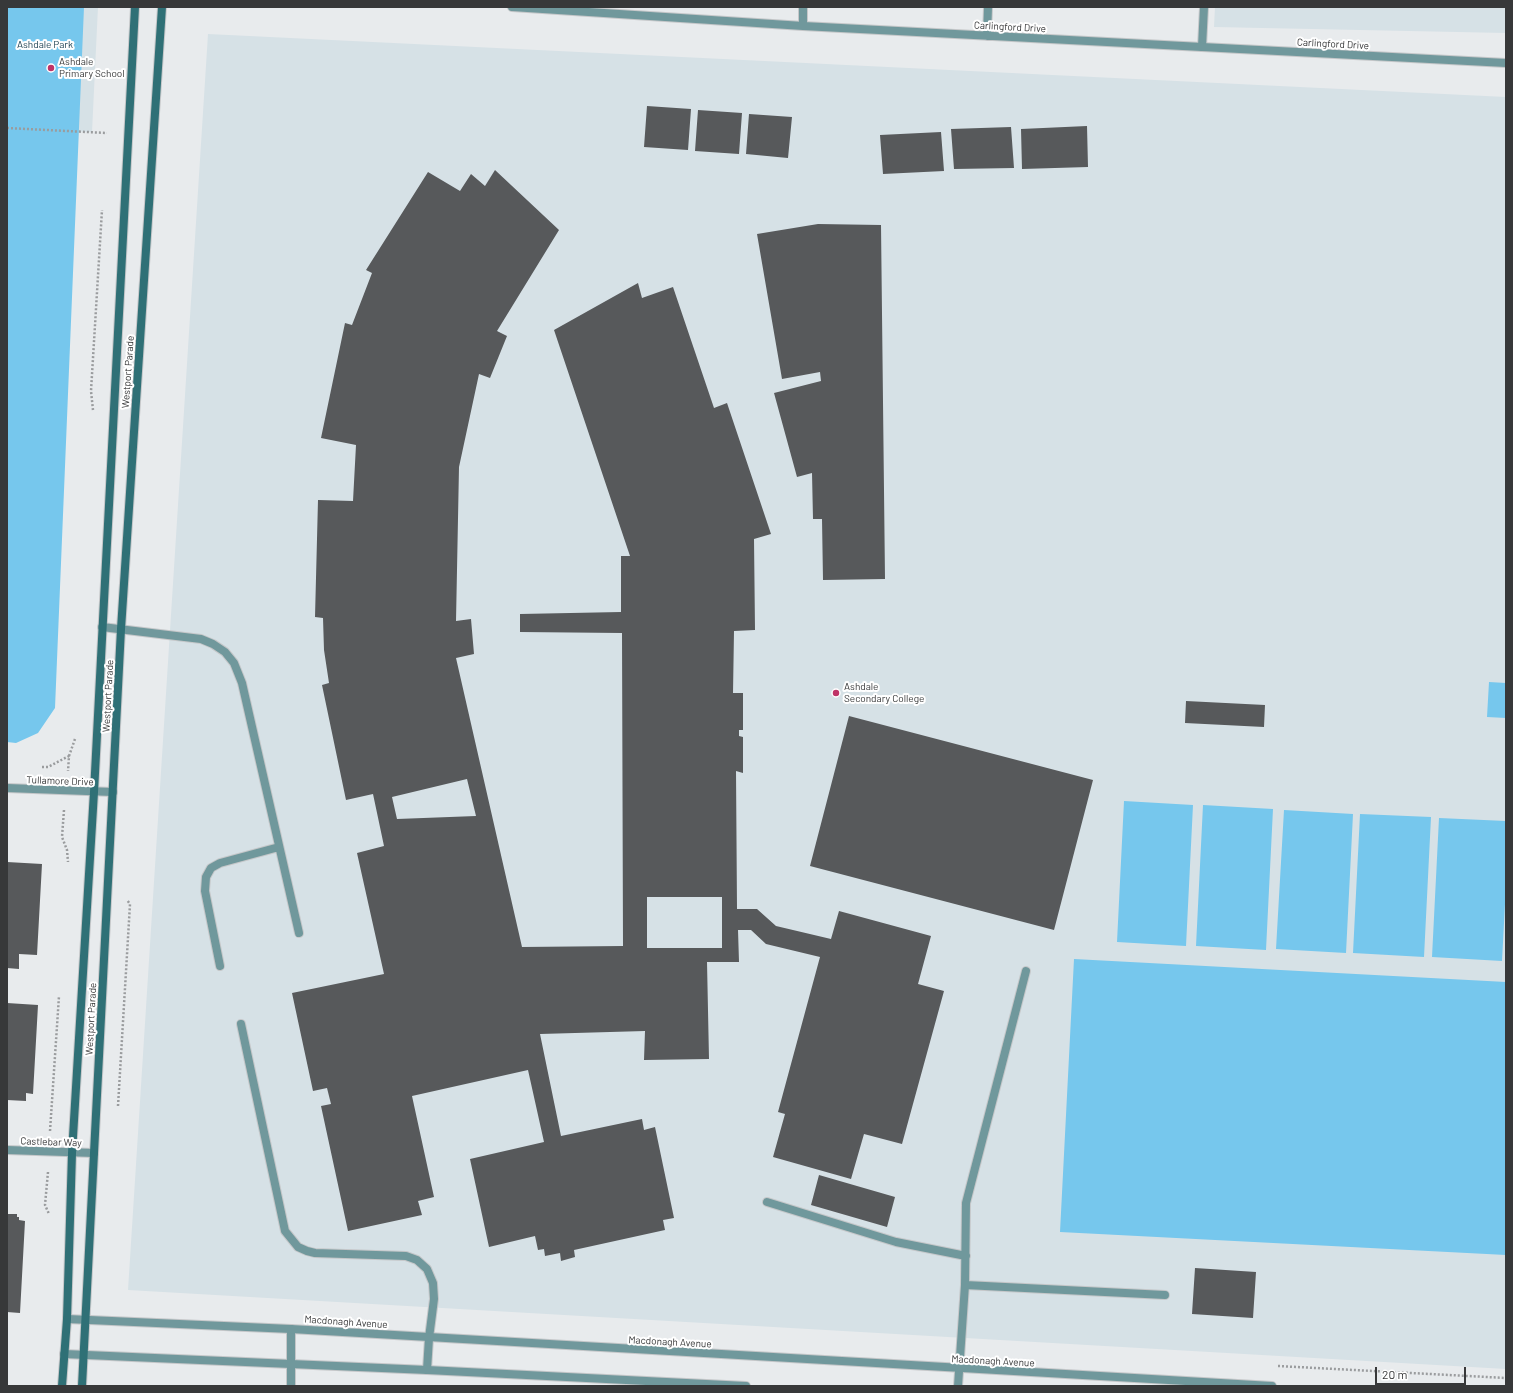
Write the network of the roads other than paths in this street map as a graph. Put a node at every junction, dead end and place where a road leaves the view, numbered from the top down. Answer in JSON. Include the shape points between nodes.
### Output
{"nodes":[{"id":1,"x":135,"y":7,"type":"edge"},
{"id":2,"x":162,"y":7,"type":"edge"},
{"id":3,"x":512,"y":7,"type":"edge"},
{"id":4,"x":804,"y":7,"type":"edge"},
{"id":5,"x":988,"y":7,"type":"edge"},
{"id":6,"x":1204,"y":7,"type":"edge"},
{"id":7,"x":803,"y":26,"type":"junction"},
{"id":8,"x":987,"y":36,"type":"junction"},
{"id":9,"x":1202,"y":47,"type":"junction"},
{"id":10,"x":1506,"y":63,"type":"edge"},
{"id":11,"x":102,"y":627,"type":"junction"},
{"id":12,"x":122,"y":629,"type":"junction"},
{"id":13,"x":7,"y":788,"type":"edge"},
{"id":14,"x":94,"y":792,"type":"junction"},
{"id":15,"x":113,"y":792,"type":"junction"},
{"id":16,"x":279,"y":847,"type":"junction"},
{"id":17,"x":299,"y":933,"type":"dead end"},
{"id":18,"x":220,"y":966,"type":"dead end"},
{"id":19,"x":1026,"y":972,"type":"dead end"},
{"id":20,"x":241,"y":1024,"type":"dead end"},
{"id":21,"x":7,"y":1150,"type":"edge"},
{"id":22,"x":72,"y":1153,"type":"junction"},
{"id":23,"x":94,"y":1153,"type":"junction"},
{"id":24,"x":767,"y":1202,"type":"dead end"},
{"id":25,"x":966,"y":1256,"type":"junction"},
{"id":26,"x":965,"y":1285,"type":"junction"},
{"id":27,"x":1165,"y":1295,"type":"dead end"},
{"id":28,"x":67,"y":1319,"type":"junction"},
{"id":29,"x":86,"y":1320,"type":"junction"},
{"id":30,"x":291,"y":1329,"type":"junction"},
{"id":31,"x":429,"y":1338,"type":"junction"},
{"id":32,"x":64,"y":1354,"type":"junction"},
{"id":33,"x":83,"y":1355,"type":"junction"},
{"id":34,"x":292,"y":1364,"type":"junction"},
{"id":35,"x":959,"y":1369,"type":"junction"},
{"id":36,"x":427,"y":1370,"type":"junction"},
{"id":37,"x":62,"y":1386,"type":"edge"},
{"id":38,"x":82,"y":1386,"type":"edge"},
{"id":39,"x":291,"y":1386,"type":"edge"},
{"id":40,"x":746,"y":1386,"type":"edge"},
{"id":41,"x":958,"y":1386,"type":"edge"},
{"id":42,"x":1272,"y":1386,"type":"edge"}],
"edges":[{"from":1,"to":11,"type":"street","name":"Westport Parade"},
{"from":2,"to":12,"type":"street","name":"Westport Parade"},
{"from":3,"to":7,"type":"street","name":"Carlingford Drive"},
{"from":4,"to":7,"type":"street"},
{"from":5,"to":8,"type":"street"},
{"from":6,"to":9,"type":"street"},
{"from":7,"to":8,"type":"street","name":"Carlingford Drive"},
{"from":8,"to":9,"type":"street","name":"Carlingford Drive"},
{"from":9,"to":10,"type":"street","name":"Carlingford Drive"},
{"from":11,"to":12,"type":"street"},
{"from":11,"to":14,"type":"street","name":"Westport Parade"},
{"from":12,"to":15,"type":"street","name":"Westport Parade"},
{"from":12,"to":16,"type":"street","via":[[201,639],[213,644],[234,663],[242,683]]},
{"from":13,"to":14,"type":"street","name":"Tullamore Drive"},
{"from":14,"to":15,"type":"street","name":"Tullamore Drive"},
{"from":14,"to":22,"type":"street","name":"Westport Parade"},
{"from":15,"to":23,"type":"street","name":"Westport Parade"},
{"from":16,"to":17,"type":"street"},
{"from":16,"to":18,"type":"street","via":[[220,863],[208,872],[205,891]]},
{"from":19,"to":25,"type":"street","via":[[966,1203]]},
{"from":20,"to":31,"type":"street","via":[[285,1231],[298,1247],[315,1253],[406,1256],[417,1260],[427,1268],[433,1283],[434,1299]]},
{"from":21,"to":22,"type":"street","name":"Castlebar Way"},
{"from":22,"to":23,"type":"street","name":"Castlebar Way"},
{"from":22,"to":28,"type":"street","name":"Westport Parade"},
{"from":23,"to":29,"type":"street","name":"Westport Parade"},
{"from":24,"to":25,"type":"street","via":[[896,1242]]},
{"from":25,"to":26,"type":"street"},
{"from":26,"to":27,"type":"street"},
{"from":26,"to":35,"type":"street"},
{"from":28,"to":29,"type":"street","name":"Macdonagh Avenue"},
{"from":28,"to":32,"type":"street","name":"Westport Parade"},
{"from":29,"to":30,"type":"street","name":"Macdonagh Avenue"},
{"from":29,"to":33,"type":"street","name":"Westport Parade"},
{"from":30,"to":31,"type":"street","name":"Macdonagh Avenue"},
{"from":30,"to":34,"type":"street"},
{"from":31,"to":35,"type":"street","name":"Macdonagh Avenue"},
{"from":31,"to":36,"type":"street"},
{"from":32,"to":33,"type":"street"},
{"from":32,"to":37,"type":"street","name":"Westport Parade"},
{"from":33,"to":34,"type":"street"},
{"from":33,"to":38,"type":"street","name":"Westport Parade"},
{"from":34,"to":36,"type":"street"},
{"from":34,"to":39,"type":"street"},
{"from":35,"to":41,"type":"street"},
{"from":35,"to":42,"type":"street","name":"Macdonagh Avenue"},
{"from":36,"to":40,"type":"street"}]}
